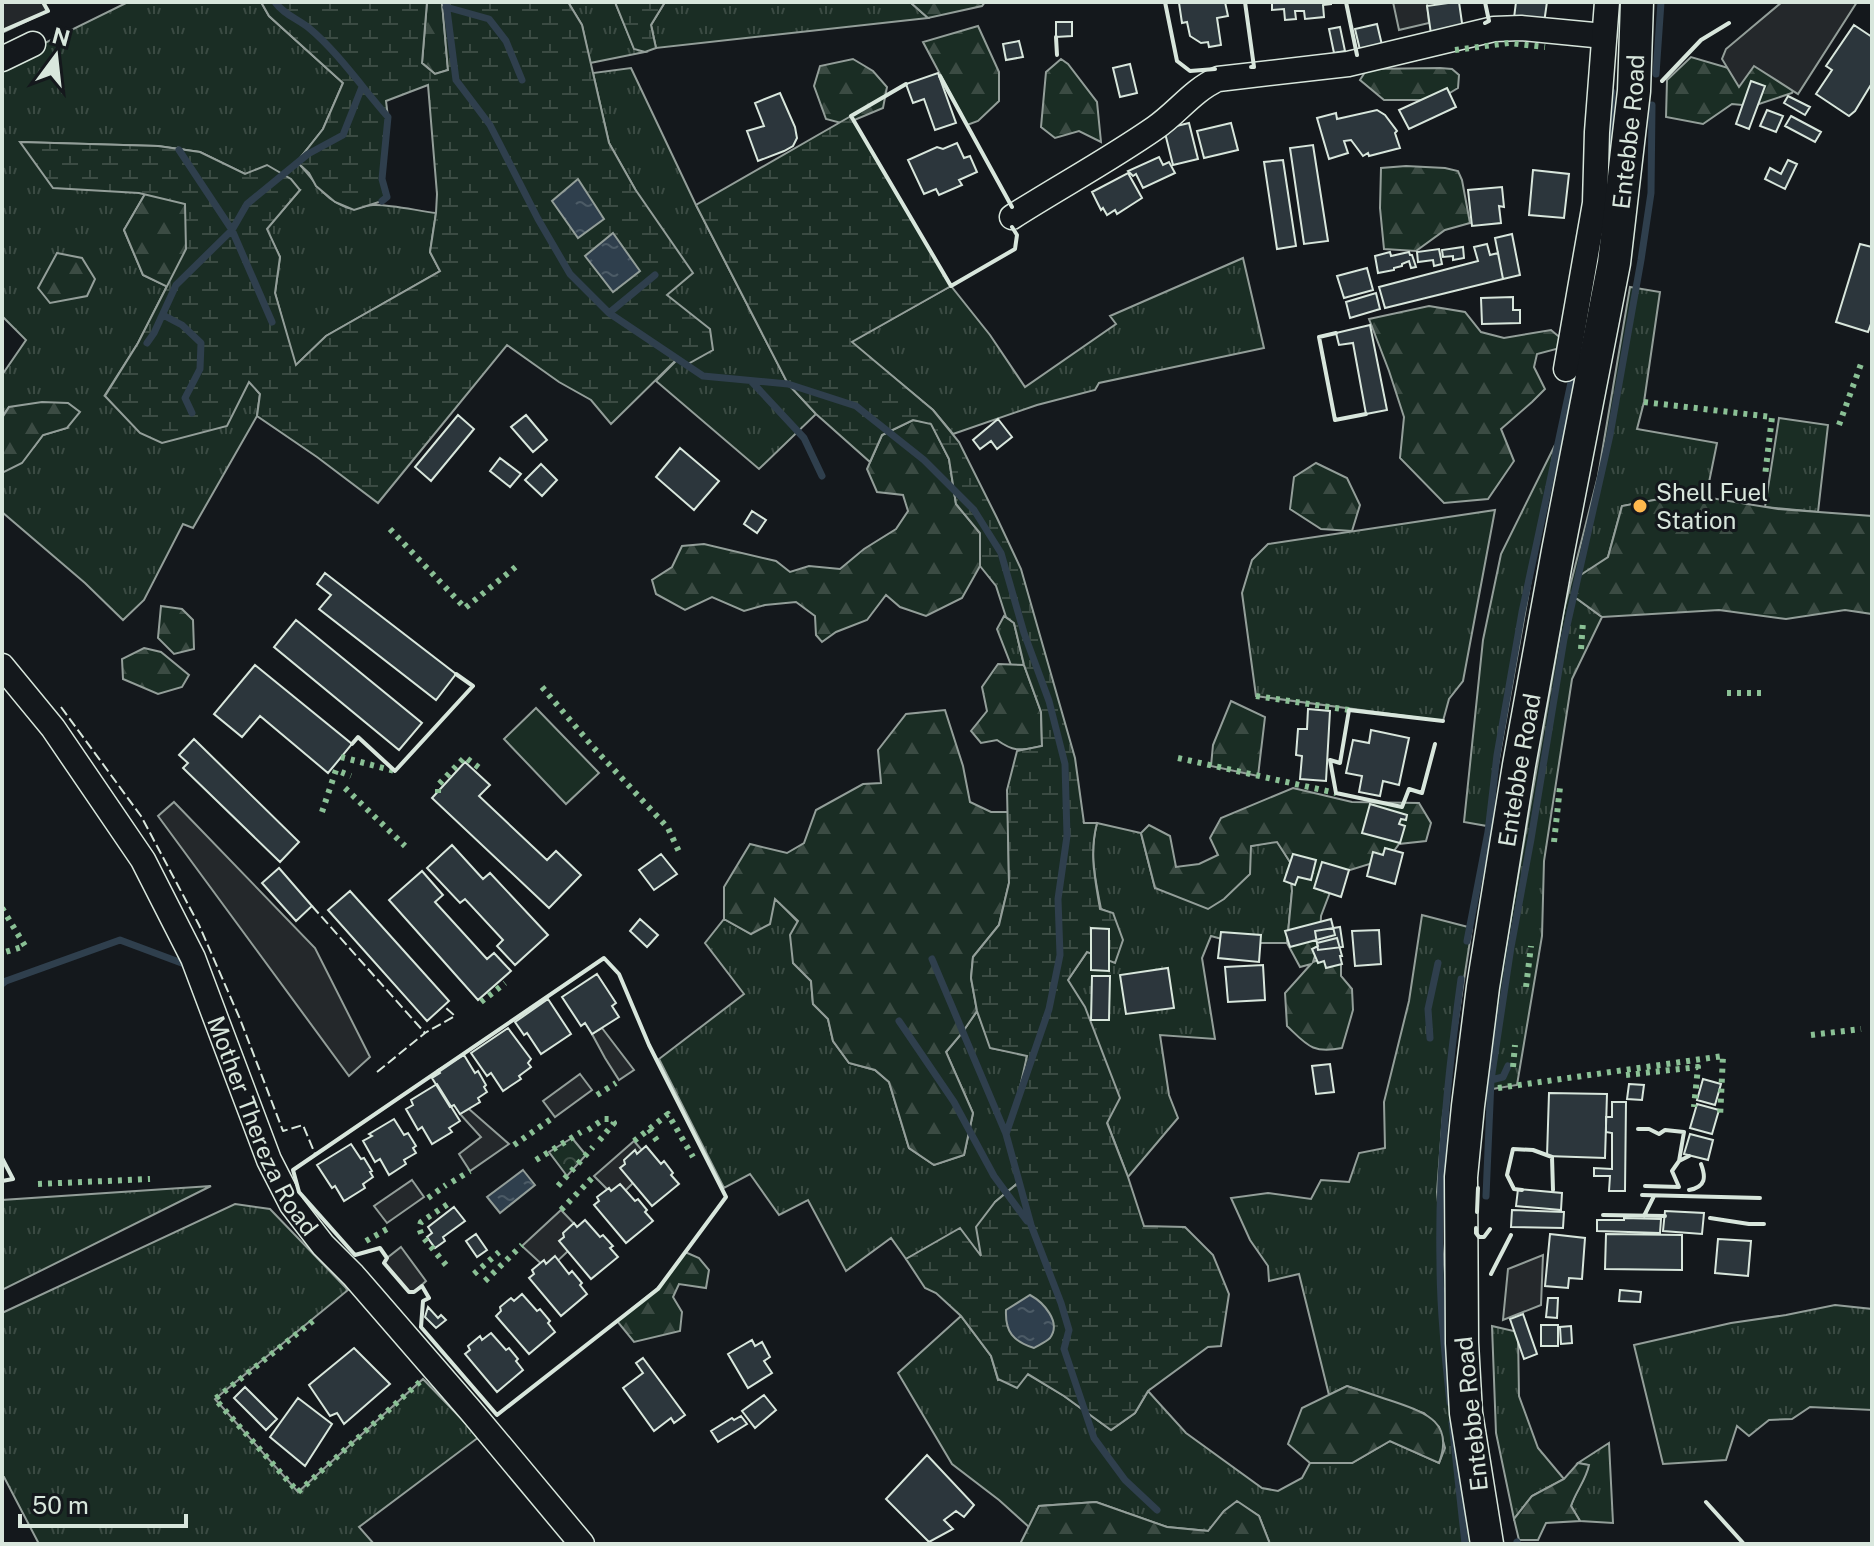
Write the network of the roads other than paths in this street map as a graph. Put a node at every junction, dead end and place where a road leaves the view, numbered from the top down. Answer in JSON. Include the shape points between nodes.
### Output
{"nodes":[{"id":1,"x":1607,"y":2,"type":"edge"},
{"id":2,"x":1637,"y":2,"type":"edge"},
{"id":3,"x":1604,"y":36,"type":"junction"},
{"id":4,"x":33,"y":44,"type":"dead end"},
{"id":5,"x":2,"y":59,"type":"edge"},
{"id":6,"x":1012,"y":217,"type":"dead end"},
{"id":7,"x":1566,"y":369,"type":"dead end"},
{"id":8,"x":2,"y":666,"type":"edge"},
{"id":9,"x":582,"y":1544,"type":"edge"},
{"id":10,"x":1487,"y":1544,"type":"edge"}],
"edges":[{"from":1,"to":3,"type":"street"},
{"from":2,"to":10,"type":"main road","name":"Entebbe Road","via":[[1634,91],[1614,263],[1517,780],[1483,987],[1461,1177],[1466,1413]]},
{"from":3,"to":6,"type":"street","via":[[1494,29],[1348,64],[1218,79],[1158,126]]},
{"from":3,"to":7,"type":"street","via":[[1595,203]]},
{"from":4,"to":5,"type":"street"},
{"from":8,"to":9,"type":"street","name":"Mother Thereza Road","via":[[53,728],[143,860],[193,958],[263,1147],[292,1205]]}]}
